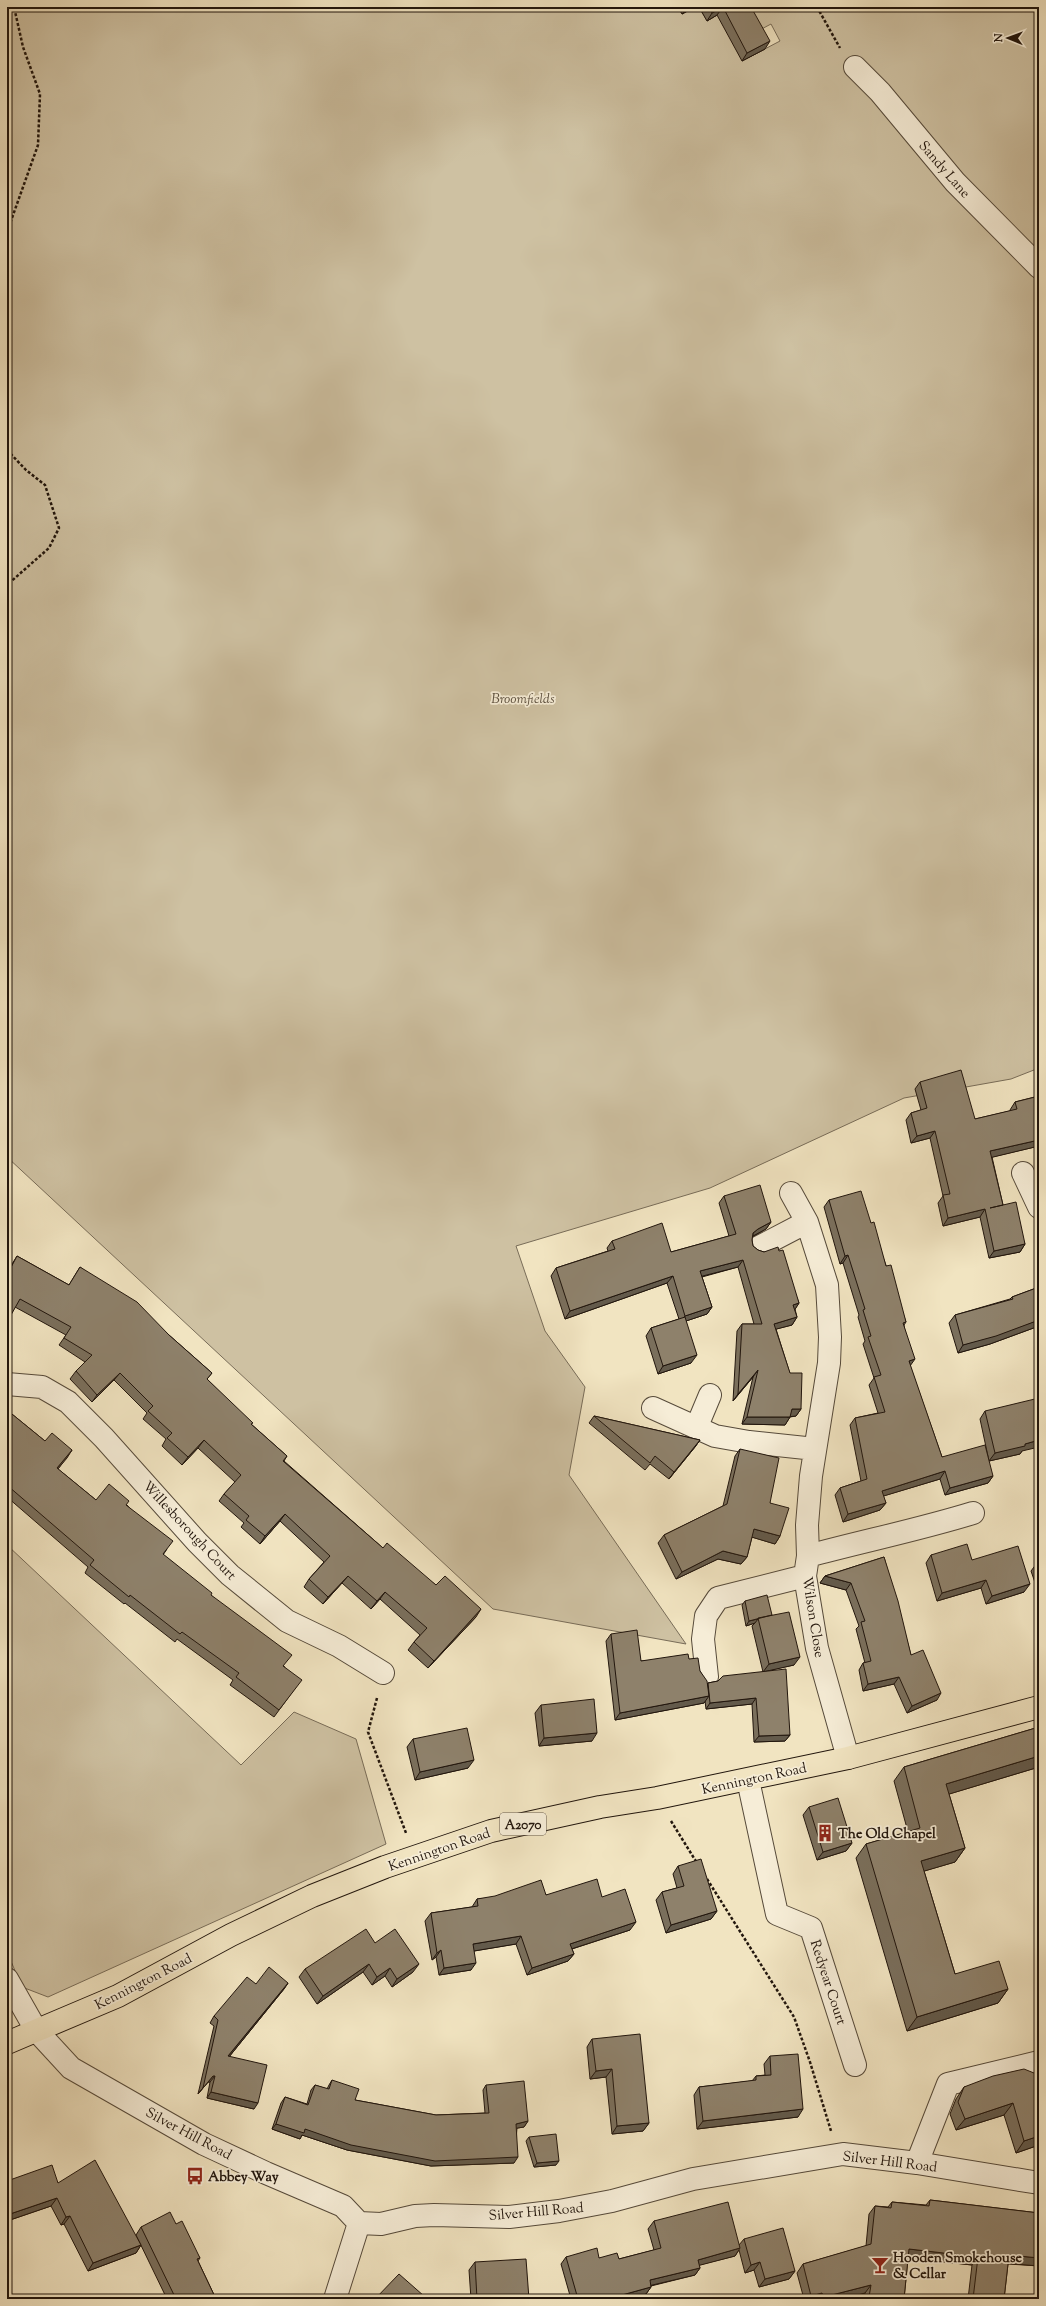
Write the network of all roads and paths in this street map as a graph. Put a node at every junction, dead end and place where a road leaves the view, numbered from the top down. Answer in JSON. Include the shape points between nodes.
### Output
{"nodes":[{"id":1,"x":14,"y":7,"type":"edge"},
{"id":2,"x":817,"y":7,"type":"edge"},
{"id":3,"x":855,"y":67,"type":"joint"},
{"id":4,"x":7,"y":232,"type":"edge"},
{"id":5,"x":1039,"y":267,"type":"edge"},
{"id":6,"x":7,"y":450,"type":"edge"},
{"id":7,"x":7,"y":585,"type":"edge"},
{"id":8,"x":1023,"y":1173,"type":"dead end"},
{"id":9,"x":791,"y":1193,"type":"dead end"},
{"id":10,"x":1038,"y":1202,"type":"edge"},
{"id":11,"x":807,"y":1222,"type":"junction"},
{"id":12,"x":759,"y":1247,"type":"dead end"},
{"id":13,"x":7,"y":1384,"type":"edge"},
{"id":14,"x":710,"y":1395,"type":"dead end"},
{"id":15,"x":653,"y":1408,"type":"dead end"},
{"id":16,"x":697,"y":1426,"type":"junction"},
{"id":17,"x":815,"y":1449,"type":"junction"},
{"id":18,"x":973,"y":1513,"type":"dead end"},
{"id":19,"x":806,"y":1566,"type":"junction"},
{"id":20,"x":383,"y":1673,"type":"joint"},
{"id":21,"x":707,"y":1677,"type":"dead end"},
{"id":22,"x":1039,"y":1707,"type":"edge"},
{"id":23,"x":848,"y":1758,"type":"junction"},
{"id":24,"x":748,"y":1780,"type":"junction"},
{"id":25,"x":657,"y":1798,"type":"junction"},
{"id":26,"x":425,"y":1854,"type":"junction"},
{"id":27,"x":701,"y":1870,"type":"edge"},
{"id":28,"x":705,"y":1877,"type":"edge"},
{"id":29,"x":7,"y":1979,"type":"edge"},
{"id":30,"x":36,"y":2030,"type":"junction"},
{"id":31,"x":7,"y":2043,"type":"edge"},
{"id":32,"x":1039,"y":2062,"type":"edge"},
{"id":33,"x":855,"y":2065,"type":"dead end"},
{"id":34,"x":834,"y":2155,"type":"junction"},
{"id":35,"x":917,"y":2163,"type":"junction"},
{"id":36,"x":1039,"y":2183,"type":"edge"},
{"id":37,"x":359,"y":2223,"type":"junction"},
{"id":38,"x":335,"y":2299,"type":"edge"}],
"edges":[{"from":1,"to":4,"type":"path","via":[[23,47],[40,94],[38,145]]},
{"from":2,"to":3,"type":"path","via":[[836,43]]},
{"from":3,"to":5,"type":"street","name":"Sandy Lane","via":[[880,92],[955,182]]},
{"from":6,"to":7,"type":"path","via":[[45,485],[59,528],[49,548]]},
{"from":8,"to":10,"type":"street"},
{"from":9,"to":11,"type":"street","name":"Wilson Close"},
{"from":11,"to":12,"type":"street"},
{"from":11,"to":17,"type":"street","name":"Wilson Close","via":[[826,1285],[830,1337],[829,1363]]},
{"from":13,"to":20,"type":"street","name":"Willesborough Court","via":[[42,1387],[68,1402],[230,1575],[288,1621],[339,1646]]},
{"from":14,"to":16,"type":"street"},
{"from":15,"to":16,"type":"street"},
{"from":16,"to":17,"type":"street","via":[[715,1436]]},
{"from":17,"to":19,"type":"street","name":"Wilson Close","via":[[807,1525]]},
{"from":18,"to":19,"type":"street","via":[[923,1528],[884,1536]]},
{"from":19,"to":21,"type":"street","via":[[718,1598],[706,1616],[703,1639]]},
{"from":19,"to":23,"type":"street","name":"Wilson Close","via":[[817,1648]]},
{"from":20,"to":26,"type":"path","via":[[368,1732],[411,1846]]},
{"from":22,"to":23,"type":"main road","name":"Kennington Road","number":"A2070"},
{"from":23,"to":24,"type":"main road","name":"Kennington Road","number":"A2070"},
{"from":24,"to":25,"type":"main road","name":"Kennington Road","number":"A2070"},
{"from":24,"to":33,"type":"street","name":"Redyear Court","via":[[777,1914],[811,1928]]},
{"from":25,"to":26,"type":"main road","name":"Kennington Road","number":"A2070","via":[[600,1807],[491,1831]]},
{"from":25,"to":27,"type":"path"},
{"from":26,"to":30,"type":"main road","name":"Kennington Road","number":"A2070","via":[[312,1896],[231,1935],[118,1996]]},
{"from":28,"to":34,"type":"path","via":[[794,2017],[832,2134]]},
{"from":29,"to":30,"type":"street","name":"Silver Hill Road"},
{"from":30,"to":31,"type":"main road","name":"Kennington Road","number":"A2070"},
{"from":30,"to":37,"type":"street","name":"Silver Hill Road","via":[[71,2068],[204,2144],[342,2206]]},
{"from":32,"to":35,"type":"street","via":[[948,2084]]},
{"from":34,"to":35,"type":"street","name":"Silver Hill Road"},
{"from":34,"to":37,"type":"street","name":"Silver Hill Road","via":[[693,2178],[612,2201],[559,2211],[509,2217],[415,2216],[381,2224]]},
{"from":35,"to":36,"type":"street","name":"Silver Hill Road"},
{"from":37,"to":38,"type":"street"}]}
